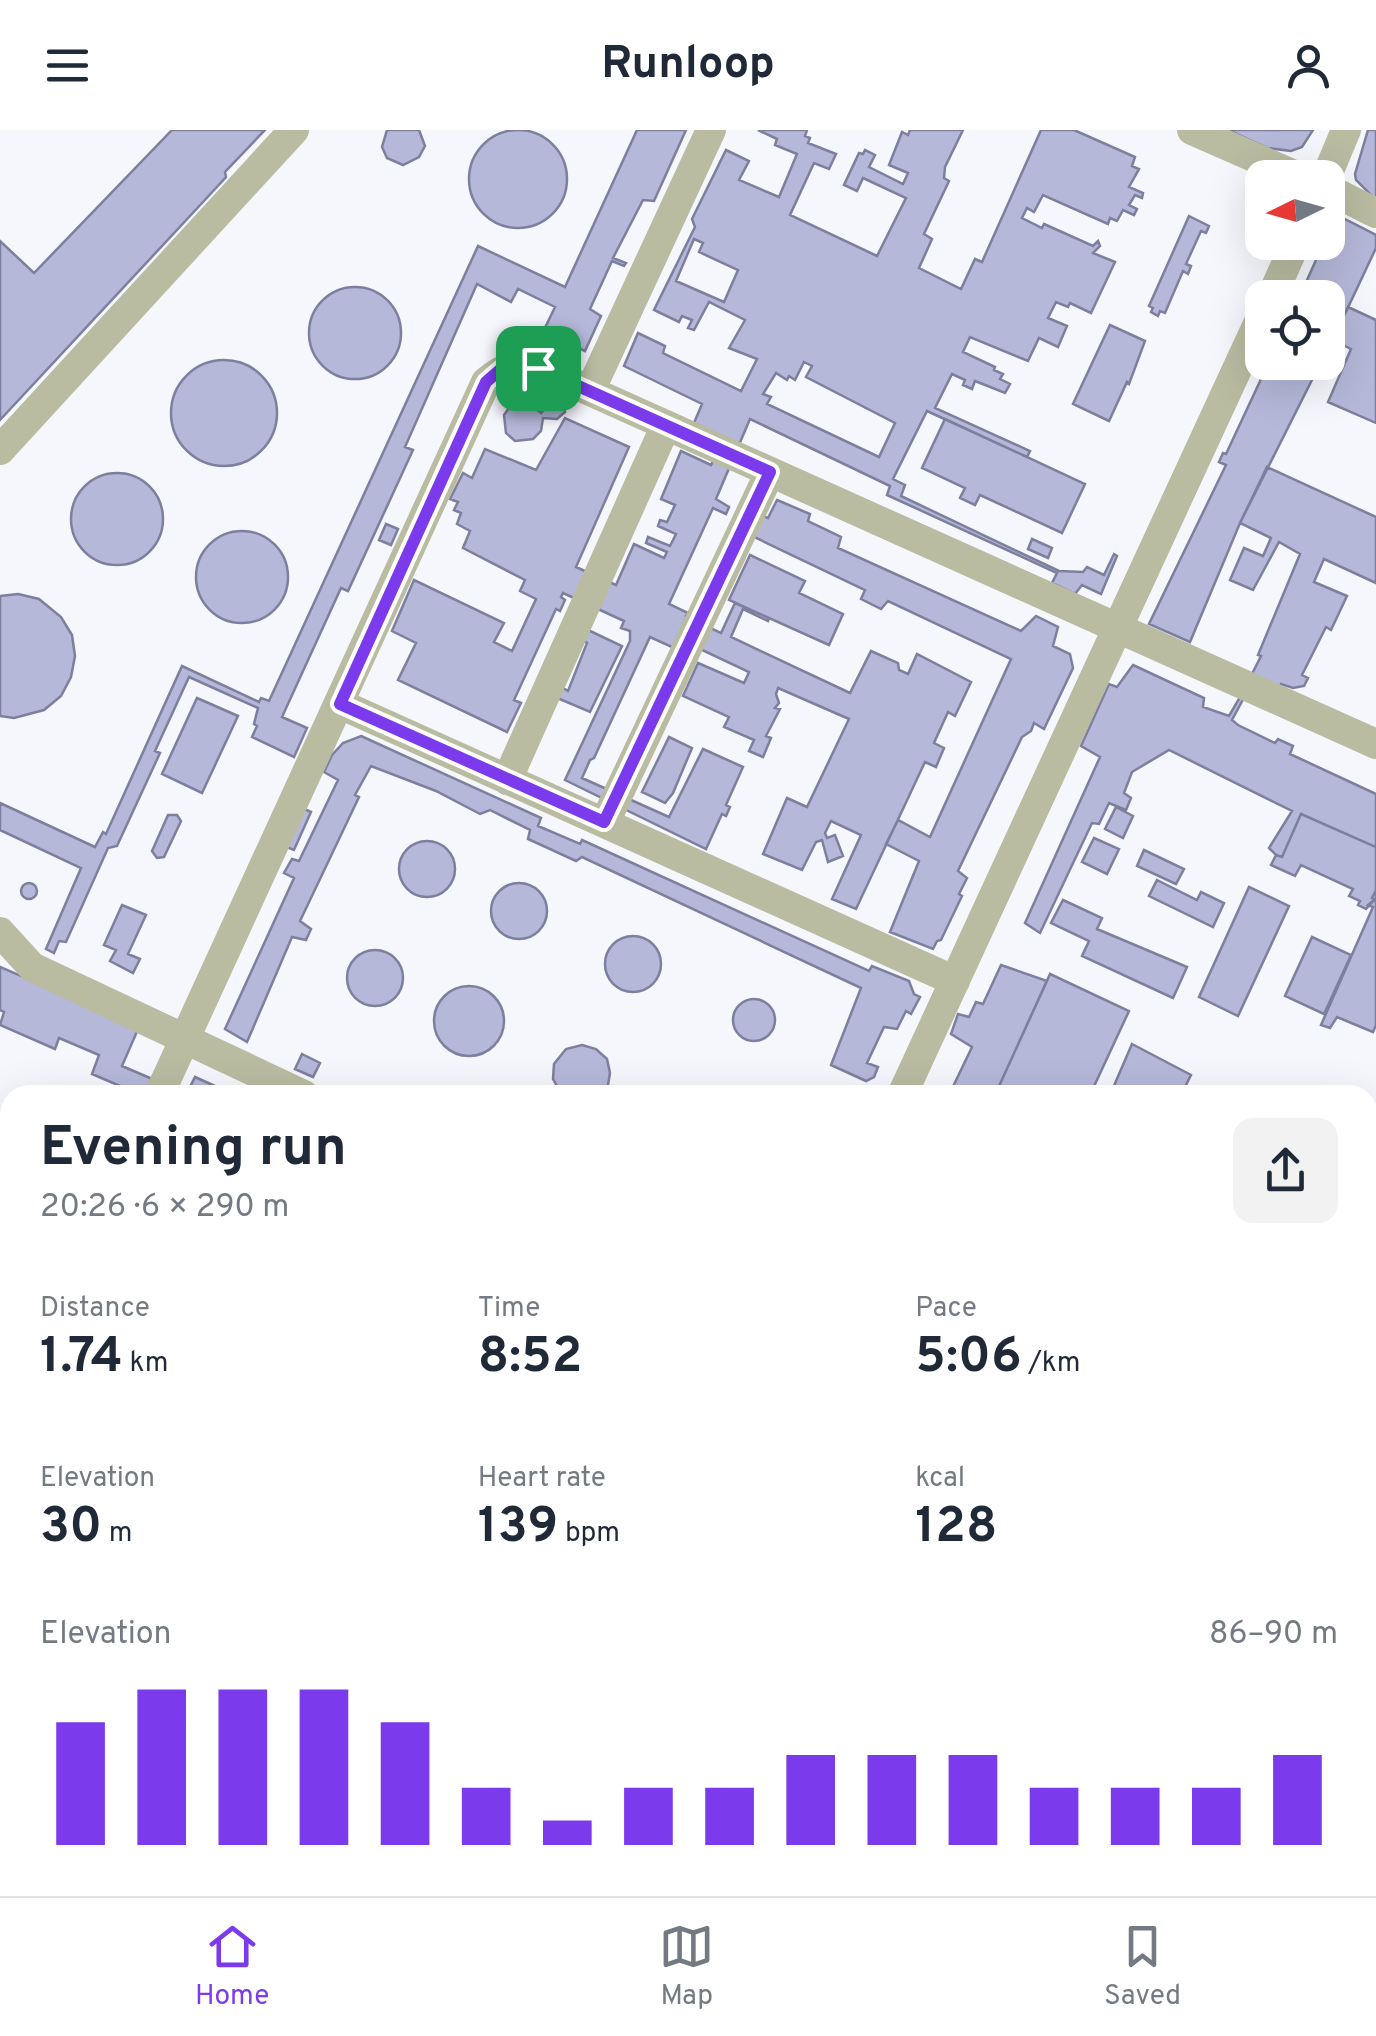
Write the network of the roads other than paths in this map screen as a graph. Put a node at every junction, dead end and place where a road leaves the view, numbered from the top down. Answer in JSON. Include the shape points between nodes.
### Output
{"nodes":[{"id":1,"x":294,"y":130,"type":"edge"},
{"id":2,"x":712,"y":130,"type":"edge"},
{"id":3,"x":1192,"y":130,"type":"edge"},
{"id":4,"x":1346,"y":130,"type":"edge"},
{"id":5,"x":1260,"y":160,"type":"edge"},
{"id":6,"x":1334,"y":160,"type":"edge"},
{"id":7,"x":1345,"y":198,"type":"edge"},
{"id":8,"x":1376,"y":213,"type":"edge"},
{"id":9,"x":1245,"y":352,"type":"edge"},
{"id":10,"x":590,"y":391,"type":"junction"},
{"id":11,"x":666,"y":425,"type":"junction"},
{"id":12,"x":0,"y":450,"type":"edge"},
{"id":13,"x":770,"y":472,"type":"junction"},
{"id":14,"x":1116,"y":629,"type":"junction"},
{"id":15,"x":340,"y":704,"type":"junction"},
{"id":16,"x":1376,"y":744,"type":"edge"},
{"id":17,"x":507,"y":780,"type":"junction"},
{"id":18,"x":604,"y":822,"type":"junction"},
{"id":19,"x":0,"y":932,"type":"edge"},
{"id":20,"x":955,"y":980,"type":"junction"},
{"id":21,"x":184,"y":1039,"type":"junction"},
{"id":22,"x":163,"y":1085,"type":"edge"},
{"id":23,"x":283,"y":1085,"type":"edge"},
{"id":24,"x":907,"y":1085,"type":"edge"}],
"edges":[{"from":1,"to":12,"type":"lane"},
{"from":2,"to":10,"type":"lane"},
{"from":3,"to":5,"type":"lane"},
{"from":4,"to":6,"type":"lane"},
{"from":7,"to":8,"type":"lane"},
{"from":9,"to":14,"type":"lane"},
{"from":10,"to":11,"type":"lane"},
{"from":10,"to":15,"type":"lane","via":[[517,363],[486,382]]},
{"from":11,"to":13,"type":"lane"},
{"from":11,"to":17,"type":"lane"},
{"from":13,"to":14,"type":"lane"},
{"from":13,"to":18,"type":"lane"},
{"from":14,"to":16,"type":"lane"},
{"from":14,"to":20,"type":"lane"},
{"from":15,"to":17,"type":"lane"},
{"from":15,"to":21,"type":"lane"},
{"from":17,"to":18,"type":"lane"},
{"from":18,"to":20,"type":"lane"},
{"from":19,"to":21,"type":"lane","via":[[32,966]]},
{"from":20,"to":24,"type":"lane"},
{"from":21,"to":22,"type":"lane"},
{"from":21,"to":23,"type":"lane"}]}
